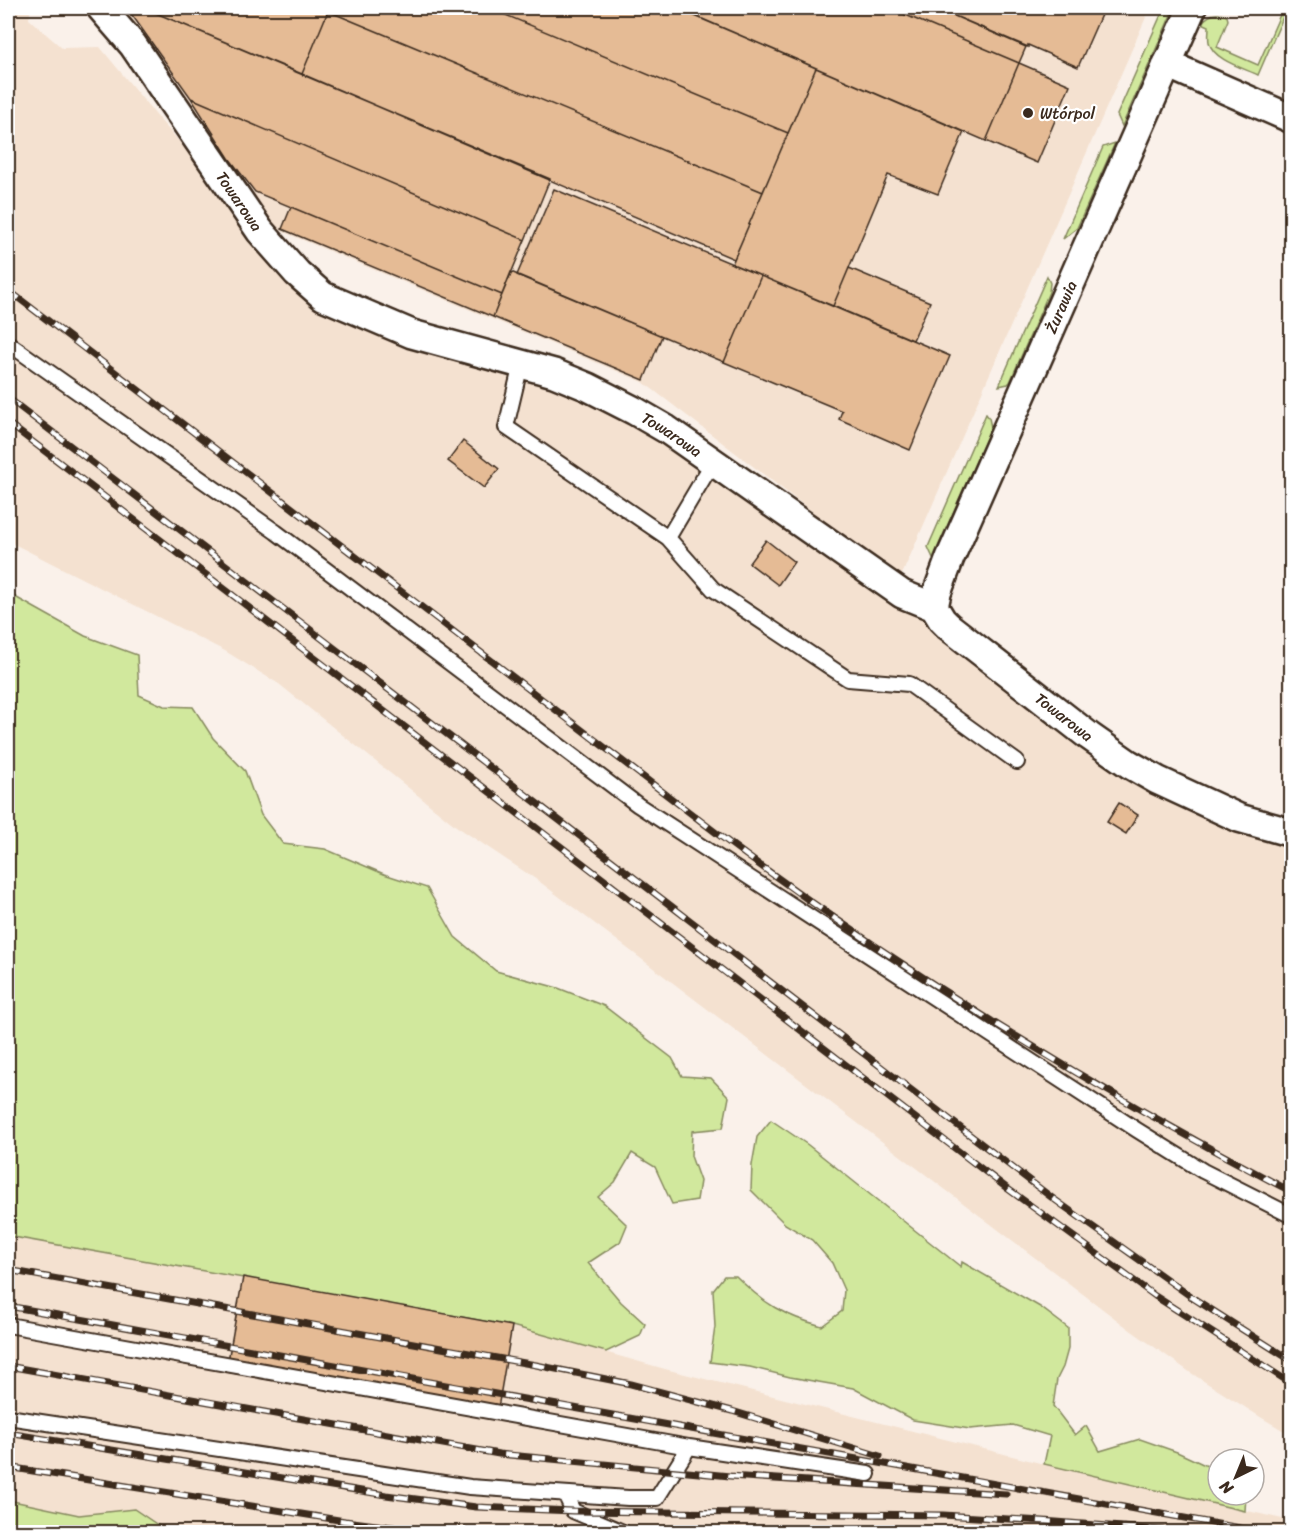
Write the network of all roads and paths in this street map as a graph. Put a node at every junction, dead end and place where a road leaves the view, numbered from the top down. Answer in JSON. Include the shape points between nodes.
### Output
{"nodes":[{"id":1,"x":101,"y":8,"type":"edge"},
{"id":2,"x":1191,"y":8,"type":"edge"},
{"id":3,"x":1167,"y":64,"type":"junction"},
{"id":4,"x":1292,"y":118,"type":"edge"},
{"id":5,"x":8,"y":344,"type":"edge"},
{"id":6,"x":521,"y":364,"type":"junction"},
{"id":7,"x":713,"y":462,"type":"junction"},
{"id":8,"x":668,"y":538,"type":"junction"},
{"id":9,"x":934,"y":607,"type":"junction"},
{"id":10,"x":1017,"y":762,"type":"dead end"},
{"id":11,"x":1292,"y":833,"type":"edge"},
{"id":12,"x":1292,"y":1216,"type":"edge"},
{"id":13,"x":8,"y":1324,"type":"edge"},
{"id":14,"x":8,"y":1417,"type":"edge"},
{"id":15,"x":689,"y":1447,"type":"junction"},
{"id":16,"x":868,"y":1474,"type":"dead end"},
{"id":17,"x":565,"y":1494,"type":"junction"},
{"id":18,"x":623,"y":1533,"type":"edge"}],
"edges":[{"from":1,"to":6,"type":"street","name":"Towarowa","via":[[133,45],[260,231],[323,296],[412,334]]},
{"from":2,"to":3,"type":"street","name":"Żurawia"},
{"from":3,"to":4,"type":"street"},
{"from":3,"to":9,"type":"street","name":"Żurawia","via":[[950,558]]},
{"from":5,"to":12,"type":"lane","via":[[276,532],[638,805],[1137,1130],[1203,1171]]},
{"from":6,"to":7,"type":"street","name":"Towarowa","via":[[554,373],[635,411]]},
{"from":6,"to":8,"type":"lane","via":[[506,427]]},
{"from":7,"to":8,"type":"lane"},
{"from":7,"to":9,"type":"street","name":"Towarowa","via":[[902,594]]},
{"from":8,"to":10,"type":"lane","via":[[713,589],[848,679],[909,684]]},
{"from":9,"to":11,"type":"street","name":"Towarowa","via":[[948,626],[1130,764],[1229,813]]},
{"from":13,"to":15,"type":"lane"},
{"from":14,"to":17,"type":"lane","via":[[470,1487]]},
{"from":15,"to":16,"type":"lane"},
{"from":15,"to":17,"type":"lane","via":[[657,1498]]},
{"from":17,"to":18,"type":"lane","via":[[573,1511]]}]}
